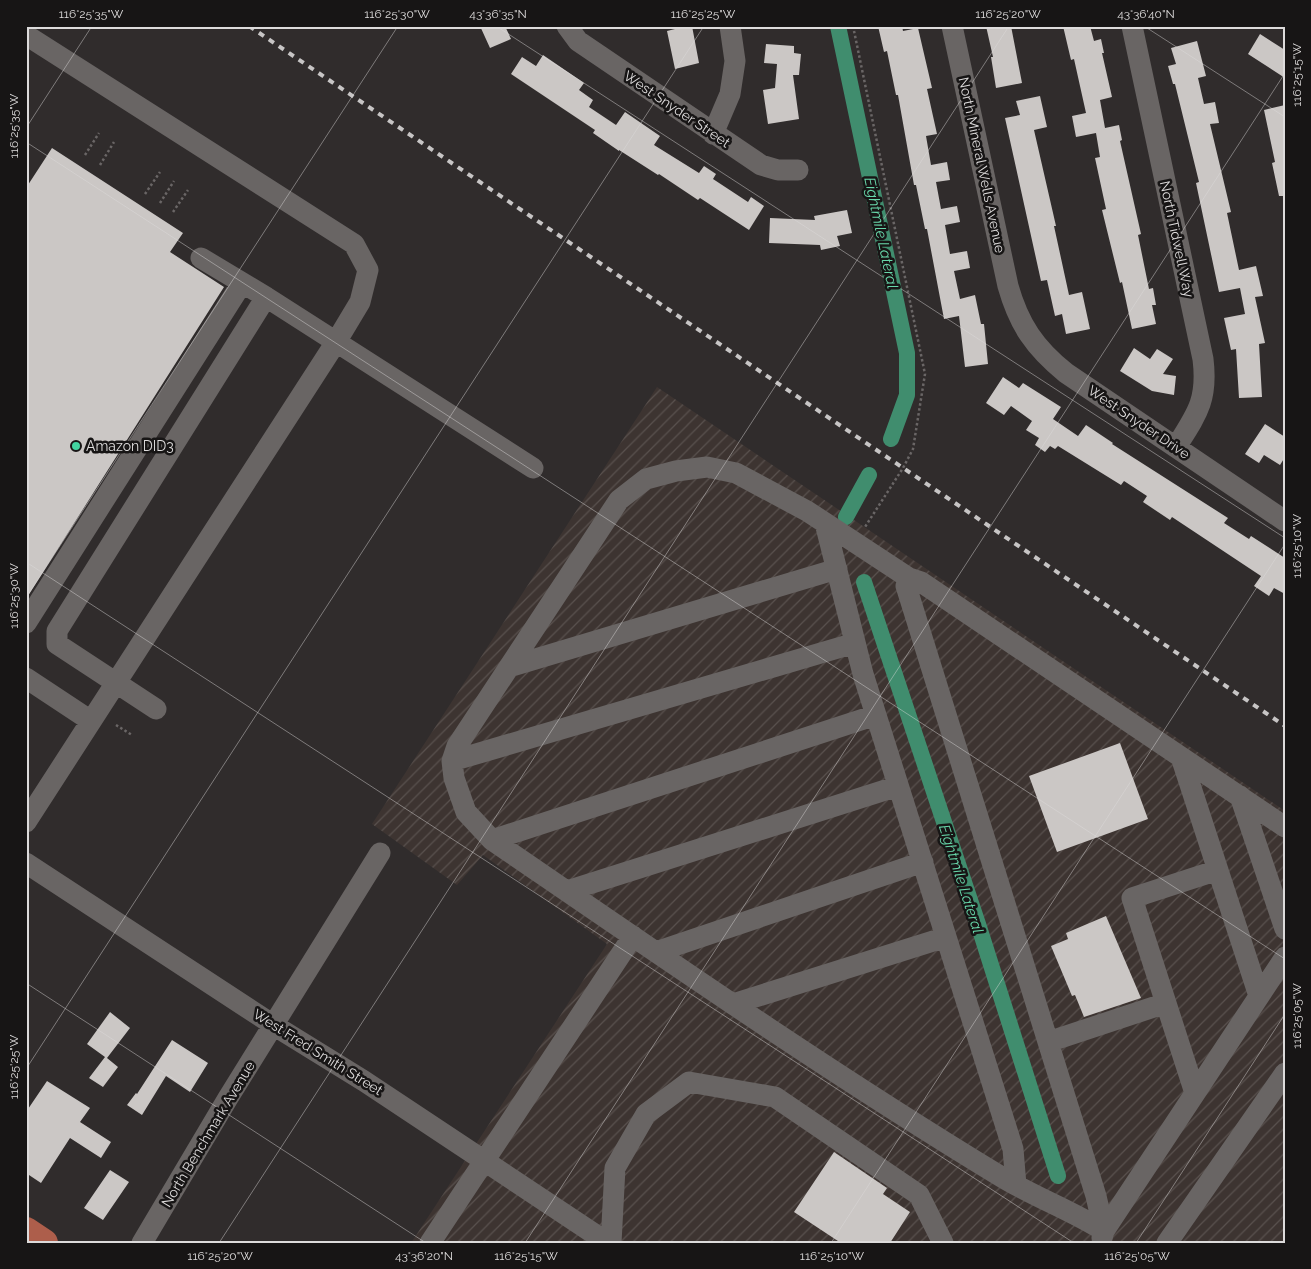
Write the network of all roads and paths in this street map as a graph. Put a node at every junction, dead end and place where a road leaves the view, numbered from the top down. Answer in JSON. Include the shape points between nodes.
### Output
{"nodes":[{"id":1,"x":567,"y":26,"type":"edge"},
{"id":2,"x":730,"y":26,"type":"edge"},
{"id":3,"x":852,"y":26,"type":"edge"},
{"id":4,"x":952,"y":26,"type":"edge"},
{"id":5,"x":1132,"y":26,"type":"edge"},
{"id":6,"x":26,"y":36,"type":"edge"},
{"id":7,"x":99,"y":133,"type":"dead end"},
{"id":8,"x":713,"y":134,"type":"junction"},
{"id":9,"x":114,"y":142,"type":"dead end"},
{"id":10,"x":85,"y":155,"type":"dead end"},
{"id":11,"x":100,"y":165,"type":"dead end"},
{"id":12,"x":798,"y":170,"type":"dead end"},
{"id":13,"x":160,"y":172,"type":"dead end"},
{"id":14,"x":174,"y":181,"type":"dead end"},
{"id":15,"x":188,"y":190,"type":"dead end"},
{"id":16,"x":145,"y":194,"type":"dead end"},
{"id":17,"x":160,"y":203,"type":"dead end"},
{"id":18,"x":173,"y":212,"type":"dead end"},
{"id":19,"x":201,"y":258,"type":"dead end"},
{"id":20,"x":242,"y":283,"type":"junction"},
{"id":21,"x":266,"y":297,"type":"junction"},
{"id":22,"x":1013,"y":304,"type":"joint"},
{"id":23,"x":336,"y":342,"type":"junction"},
{"id":24,"x":1176,"y":447,"type":"junction"},
{"id":25,"x":533,"y":468,"type":"dead end"},
{"id":26,"x":1285,"y":520,"type":"edge"},
{"id":27,"x":824,"y":523,"type":"junction"},
{"id":28,"x":865,"y":527,"type":"dead end"},
{"id":29,"x":837,"y":569,"type":"junction"},
{"id":30,"x":909,"y":578,"type":"junction"},
{"id":31,"x":26,"y":623,"type":"edge"},
{"id":32,"x":855,"y":642,"type":"junction"},
{"id":33,"x":509,"y":667,"type":"junction"},
{"id":34,"x":26,"y":678,"type":"edge"},
{"id":35,"x":115,"y":683,"type":"junction"},
{"id":36,"x":156,"y":709,"type":"dead end"},
{"id":37,"x":876,"y":715,"type":"junction"},
{"id":38,"x":91,"y":721,"type":"junction"},
{"id":39,"x":116,"y":725,"type":"dead end"},
{"id":40,"x":132,"y":736,"type":"dead end"},
{"id":41,"x":1181,"y":756,"type":"junction"},
{"id":42,"x":452,"y":761,"type":"junction"},
{"id":43,"x":898,"y":786,"type":"junction"},
{"id":44,"x":1240,"y":796,"type":"junction"},
{"id":45,"x":26,"y":822,"type":"edge"},
{"id":46,"x":1285,"y":827,"type":"edge"},
{"id":47,"x":492,"y":840,"type":"junction"},
{"id":48,"x":380,"y":853,"type":"dead end"},
{"id":49,"x":922,"y":862,"type":"junction"},
{"id":50,"x":26,"y":863,"type":"edge"},
{"id":51,"x":1218,"y":870,"type":"junction"},
{"id":52,"x":567,"y":892,"type":"junction"},
{"id":53,"x":1285,"y":929,"type":"edge"},
{"id":54,"x":633,"y":936,"type":"junction"},
{"id":55,"x":946,"y":937,"type":"junction"},
{"id":56,"x":656,"y":952,"type":"junction"},
{"id":57,"x":1285,"y":957,"type":"edge"},
{"id":58,"x":1259,"y":996,"type":"junction"},
{"id":59,"x":1166,"y":1003,"type":"junction"},
{"id":60,"x":733,"y":1004,"type":"junction"},
{"id":61,"x":274,"y":1026,"type":"junction"},
{"id":62,"x":1048,"y":1042,"type":"junction"},
{"id":63,"x":1285,"y":1073,"type":"edge"},
{"id":64,"x":1195,"y":1093,"type":"junction"},
{"id":65,"x":486,"y":1161,"type":"junction"},
{"id":66,"x":1016,"y":1184,"type":"junction"},
{"id":67,"x":26,"y":1231,"type":"edge"},
{"id":68,"x":1102,"y":1237,"type":"edge"},
{"id":69,"x":44,"y":1243,"type":"edge"},
{"id":70,"x":142,"y":1243,"type":"edge"},
{"id":71,"x":430,"y":1243,"type":"edge"},
{"id":72,"x":610,"y":1243,"type":"edge"},
{"id":73,"x":943,"y":1243,"type":"edge"},
{"id":74,"x":1166,"y":1243,"type":"edge"}],
"edges":[{"from":1,"to":8,"type":"street","name":"West Snyder Street","via":[[578,41]]},
{"from":2,"to":8,"type":"street","via":[[735,61],[730,94]]},
{"from":3,"to":28,"type":"path","via":[[925,374],[913,449]]},
{"from":4,"to":22,"type":"street","name":"North Mineral Wells Avenue"},
{"from":5,"to":24,"type":"street","name":"North Tidwell Way","via":[[1205,377],[1198,412]]},
{"from":6,"to":23,"type":"street","via":[[354,244],[368,270],[360,302]]},
{"from":7,"to":10,"type":"path"},
{"from":8,"to":12,"type":"street","name":"West Snyder Street","via":[[761,165],[778,170]]},
{"from":9,"to":11,"type":"path"},
{"from":13,"to":16,"type":"path"},
{"from":14,"to":17,"type":"path"},
{"from":15,"to":18,"type":"path"},
{"from":19,"to":20,"type":"street"},
{"from":20,"to":21,"type":"street"},
{"from":20,"to":31,"type":"street"},
{"from":21,"to":23,"type":"street"},
{"from":21,"to":35,"type":"street","via":[[57,631],[56,644]]},
{"from":22,"to":24,"type":"street","name":"West Snyder Drive","via":[[1029,336],[1052,362]]},
{"from":23,"to":25,"type":"street"},
{"from":23,"to":35,"type":"street"},
{"from":24,"to":26,"type":"street","name":"West Snyder Drive"},
{"from":27,"to":29,"type":"street"},
{"from":27,"to":30,"type":"street"},
{"from":27,"to":33,"type":"street","via":[[736,473],[707,467],[676,470],[646,479],[619,500]]},
{"from":29,"to":32,"type":"street"},
{"from":29,"to":33,"type":"street"},
{"from":30,"to":41,"type":"street","via":[[921,582]]},
{"from":30,"to":62,"type":"street","via":[[906,586]]},
{"from":32,"to":37,"type":"street"},
{"from":32,"to":42,"type":"street"},
{"from":33,"to":42,"type":"street","via":[[457,746]]},
{"from":34,"to":38,"type":"street"},
{"from":35,"to":36,"type":"street"},
{"from":35,"to":38,"type":"street"},
{"from":37,"to":43,"type":"street"},
{"from":37,"to":47,"type":"street"},
{"from":38,"to":45,"type":"street"},
{"from":39,"to":40,"type":"path"},
{"from":41,"to":44,"type":"street"},
{"from":41,"to":51,"type":"street"},
{"from":42,"to":47,"type":"street","via":[[454,778],[466,812]]},
{"from":43,"to":49,"type":"street"},
{"from":43,"to":52,"type":"street"},
{"from":44,"to":46,"type":"street"},
{"from":44,"to":53,"type":"street"},
{"from":47,"to":52,"type":"street"},
{"from":48,"to":61,"type":"street","name":"North Benchmark Avenue"},
{"from":49,"to":55,"type":"street"},
{"from":49,"to":56,"type":"street"},
{"from":50,"to":61,"type":"street","name":"West Fred Smith Street"},
{"from":51,"to":58,"type":"street"},
{"from":51,"to":59,"type":"street","via":[[1132,898]]},
{"from":52,"to":54,"type":"street"},
{"from":54,"to":56,"type":"street"},
{"from":54,"to":65,"type":"street"},
{"from":55,"to":60,"type":"street"},
{"from":55,"to":66,"type":"street","via":[[1013,1149]]},
{"from":56,"to":60,"type":"street"},
{"from":57,"to":58,"type":"street"},
{"from":58,"to":64,"type":"street"},
{"from":59,"to":62,"type":"street"},
{"from":59,"to":64,"type":"street"},
{"from":60,"to":66,"type":"street","via":[[803,1052]]},
{"from":61,"to":65,"type":"street","name":"West Fred Smith Street","via":[[364,1080]]},
{"from":61,"to":70,"type":"street","name":"North Benchmark Avenue"},
{"from":62,"to":68,"type":"street","via":[[1096,1196]]},
{"from":63,"to":74,"type":"street"},
{"from":64,"to":68,"type":"street"},
{"from":65,"to":71,"type":"street"},
{"from":65,"to":72,"type":"street","name":"West Fred Smith Street"},
{"from":66,"to":68,"type":"street","via":[[1082,1217]]},
{"from":67,"to":69,"type":"main road"},
{"from":72,"to":73,"type":"street","via":[[615,1168],[646,1114],[689,1082],[775,1097],[919,1196]]}]}
